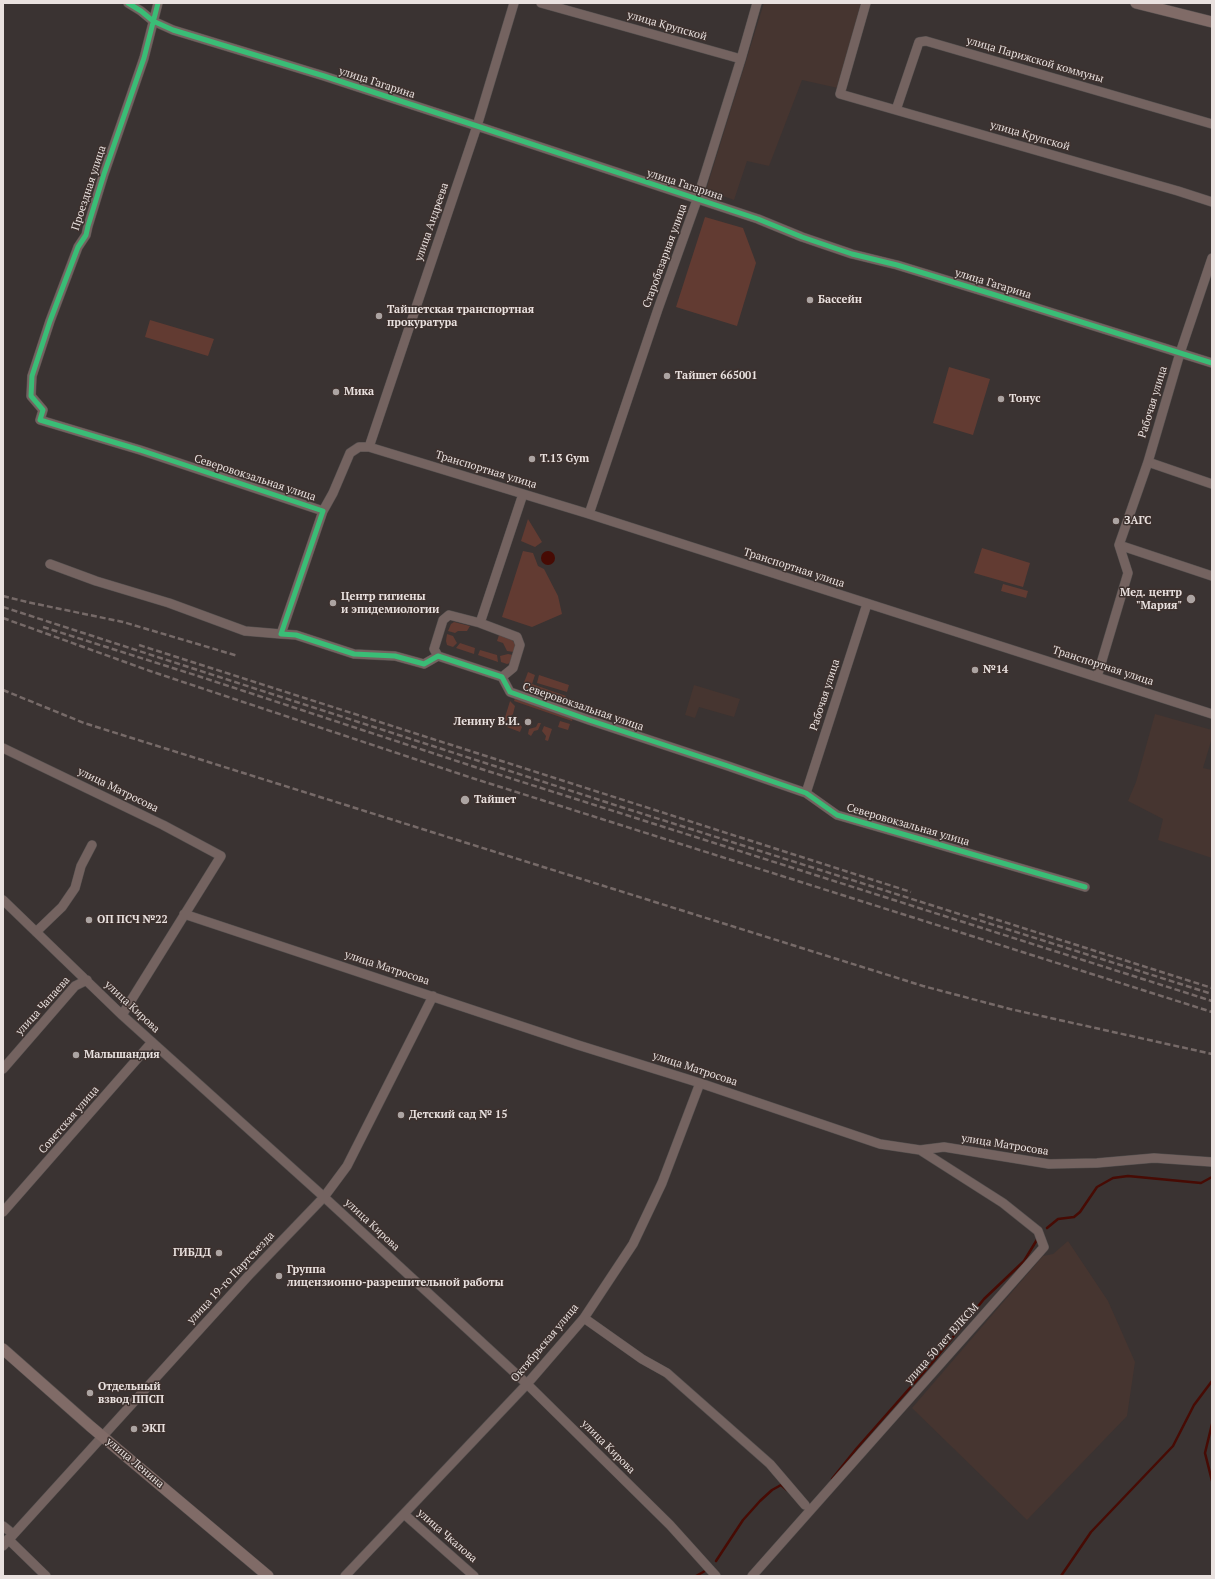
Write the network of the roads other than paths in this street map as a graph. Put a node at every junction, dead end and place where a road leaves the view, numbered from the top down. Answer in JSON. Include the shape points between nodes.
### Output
{"nodes":[{"id":1,"x":128,"y":3,"type":"edge"},
{"id":2,"x":158,"y":3,"type":"edge"},
{"id":3,"x":514,"y":3,"type":"edge"},
{"id":4,"x":541,"y":3,"type":"edge"},
{"id":5,"x":757,"y":3,"type":"edge"},
{"id":6,"x":866,"y":3,"type":"edge"},
{"id":7,"x":1136,"y":3,"type":"edge"},
{"id":8,"x":153,"y":21,"type":"junction"},
{"id":9,"x":1212,"y":22,"type":"edge"},
{"id":10,"x":741,"y":59,"type":"junction"},
{"id":11,"x":896,"y":110,"type":"junction"},
{"id":12,"x":1212,"y":124,"type":"edge"},
{"id":13,"x":477,"y":126,"type":"junction"},
{"id":14,"x":697,"y":200,"type":"junction"},
{"id":15,"x":1212,"y":202,"type":"edge"},
{"id":16,"x":1212,"y":258,"type":"edge"},
{"id":17,"x":1180,"y":353,"type":"junction"},
{"id":18,"x":1212,"y":363,"type":"edge"},
{"id":19,"x":40,"y":420,"type":"joint"},
{"id":20,"x":369,"y":447,"type":"junction"},
{"id":21,"x":1148,"y":462,"type":"junction"},
{"id":22,"x":1212,"y":484,"type":"edge"},
{"id":23,"x":523,"y":494,"type":"junction"},
{"id":24,"x":323,"y":511,"type":"junction"},
{"id":25,"x":589,"y":514,"type":"junction"},
{"id":26,"x":1119,"y":545,"type":"junction"},
{"id":27,"x":50,"y":564,"type":"dead end"},
{"id":28,"x":1212,"y":576,"type":"edge"},
{"id":29,"x":867,"y":604,"type":"junction"},
{"id":30,"x":480,"y":623,"type":"junction"},
{"id":31,"x":281,"y":634,"type":"junction"},
{"id":32,"x":438,"y":656,"type":"junction"},
{"id":33,"x":502,"y":677,"type":"junction"},
{"id":34,"x":1097,"y":677,"type":"junction"},
{"id":35,"x":1212,"y":714,"type":"edge"},
{"id":36,"x":3,"y":748,"type":"edge"},
{"id":37,"x":806,"y":793,"type":"junction"},
{"id":38,"x":92,"y":845,"type":"dead end"},
{"id":39,"x":1085,"y":887,"type":"dead end"},
{"id":40,"x":3,"y":900,"type":"edge"},
{"id":41,"x":184,"y":914,"type":"junction"},
{"id":42,"x":36,"y":932,"type":"junction"},
{"id":43,"x":87,"y":980,"type":"junction"},
{"id":44,"x":433,"y":996,"type":"junction"},
{"id":45,"x":122,"y":1015,"type":"junction"},
{"id":46,"x":152,"y":1042,"type":"junction"},
{"id":47,"x":3,"y":1069,"type":"edge"},
{"id":48,"x":700,"y":1083,"type":"junction"},
{"id":49,"x":920,"y":1150,"type":"junction"},
{"id":50,"x":1212,"y":1162,"type":"edge"},
{"id":51,"x":324,"y":1197,"type":"junction"},
{"id":52,"x":3,"y":1212,"type":"edge"},
{"id":53,"x":584,"y":1318,"type":"junction"},
{"id":54,"x":3,"y":1349,"type":"edge"},
{"id":55,"x":527,"y":1384,"type":"junction"},
{"id":56,"x":102,"y":1436,"type":"junction"},
{"id":57,"x":805,"y":1505,"type":"dead end"},
{"id":58,"x":404,"y":1514,"type":"junction"},
{"id":59,"x":3,"y":1526,"type":"edge"},
{"id":60,"x":8,"y":1540,"type":"edge"},
{"id":61,"x":46,"y":1576,"type":"edge"},
{"id":62,"x":268,"y":1576,"type":"edge"},
{"id":63,"x":345,"y":1576,"type":"edge"},
{"id":64,"x":474,"y":1576,"type":"edge"},
{"id":65,"x":716,"y":1576,"type":"edge"},
{"id":66,"x":752,"y":1576,"type":"edge"}],
"edges":[{"from":1,"to":8,"type":"street","name":"улица Гагарина"},
{"from":2,"to":8,"type":"street","name":"Проездная улица"},
{"from":3,"to":13,"type":"street","name":"улица Андреева"},
{"from":4,"to":10,"type":"street","name":"улица Крупской"},
{"from":5,"to":10,"type":"street","name":"Старобазарная улица"},
{"from":6,"to":11,"type":"street","name":"улица Крупской","via":[[840,94]]},
{"from":7,"to":9,"type":"main road"},
{"from":8,"to":13,"type":"street","name":"улица Гагарина","via":[[173,30]]},
{"from":8,"to":19,"type":"street","name":"Проездная улица","via":[[144,58],[86,235],[78,247],[32,376],[31,396],[43,410]]},
{"from":10,"to":14,"type":"street","name":"Старобазарная улица"},
{"from":11,"to":12,"type":"street","name":"улица Парижской коммуны","via":[[919,42],[926,41]]},
{"from":11,"to":15,"type":"street","name":"улица Крупской"},
{"from":13,"to":14,"type":"street","name":"улица Гагарина"},
{"from":13,"to":20,"type":"street","name":"улица Андреева"},
{"from":14,"to":17,"type":"street","name":"улица Гагарина","via":[[758,219],[852,254]]},
{"from":14,"to":25,"type":"street","name":"Старобазарная улица"},
{"from":16,"to":17,"type":"street","name":"Рабочая улица"},
{"from":17,"to":18,"type":"street","name":"улица Гагарина"},
{"from":17,"to":21,"type":"street","name":"Рабочая улица"},
{"from":19,"to":24,"type":"street","name":"Северовокзальная улица","via":[[140,450]]},
{"from":20,"to":23,"type":"street","name":"Транспортная улица"},
{"from":20,"to":24,"type":"street","via":[[359,447],[350,453]]},
{"from":21,"to":22,"type":"street"},
{"from":21,"to":26,"type":"street","name":"Рабочая улица"},
{"from":23,"to":25,"type":"street","name":"Транспортная улица"},
{"from":23,"to":30,"type":"street"},
{"from":24,"to":31,"type":"street","name":"Северовокзальная улица"},
{"from":25,"to":29,"type":"street","name":"Транспортная улица"},
{"from":26,"to":28,"type":"street"},
{"from":26,"to":34,"type":"street","via":[[1128,574]]},
{"from":27,"to":31,"type":"street","via":[[245,631]]},
{"from":29,"to":34,"type":"street","name":"Транспортная улица"},
{"from":29,"to":37,"type":"street","name":"Рабочая улица"},
{"from":30,"to":32,"type":"street","via":[[449,615],[443,620],[434,649]]},
{"from":30,"to":33,"type":"street","via":[[517,637],[520,645],[513,668]]},
{"from":31,"to":32,"type":"street","via":[[296,635],[354,654],[395,656],[424,664]]},
{"from":32,"to":33,"type":"street"},
{"from":33,"to":37,"type":"street","name":"Северовокзальная улица","via":[[510,692]]},
{"from":34,"to":35,"type":"street","name":"Транспортная улица"},
{"from":36,"to":41,"type":"street","name":"улица Матросова","via":[[163,825],[221,856]]},
{"from":37,"to":39,"type":"street","name":"Северовокзальная улица","via":[[837,815]]},
{"from":38,"to":42,"type":"street","via":[[81,866],[75,888],[62,907]]},
{"from":40,"to":42,"type":"street","name":"улица Кирова"},
{"from":41,"to":44,"type":"street","name":"улица Матросова"},
{"from":41,"to":45,"type":"street"},
{"from":42,"to":43,"type":"street","name":"улица Кирова"},
{"from":43,"to":45,"type":"street","name":"улица Кирова"},
{"from":43,"to":47,"type":"street","name":"улица Чапаева","via":[[75,986]]},
{"from":44,"to":48,"type":"street","name":"улица Матросова"},
{"from":44,"to":51,"type":"street","name":"улица 19-го Партсъезда","via":[[347,1166]]},
{"from":45,"to":46,"type":"street","name":"улица Кирова"},
{"from":46,"to":51,"type":"street","name":"улица Кирова"},
{"from":46,"to":52,"type":"street","name":"Советская улица"},
{"from":48,"to":49,"type":"street","name":"улица Матросова","via":[[880,1144]]},
{"from":48,"to":53,"type":"street","name":"Октябрьская улица","via":[[662,1182],[633,1244]]},
{"from":49,"to":50,"type":"street","name":"улица Матросова","via":[[944,1147],[1049,1164],[1097,1164],[1154,1158]]},
{"from":49,"to":66,"type":"street","name":"улица 50 лет ВЛКСМ","via":[[1003,1203],[1038,1232],[1044,1247]]},
{"from":51,"to":55,"type":"street","name":"улица Кирова"},
{"from":51,"to":56,"type":"street","name":"улица 19-го Партсъезда"},
{"from":53,"to":55,"type":"street","name":"Октябрьская улица"},
{"from":53,"to":57,"type":"street","via":[[642,1359],[667,1373],[770,1464]]},
{"from":54,"to":56,"type":"main road","name":"улица Ленина"},
{"from":55,"to":58,"type":"street","name":"Октябрьская улица"},
{"from":55,"to":65,"type":"street","name":"улица Кирова","via":[[670,1525]]},
{"from":56,"to":60,"type":"street","name":"улица 19-го Партсъезда"},
{"from":56,"to":62,"type":"main road","name":"улица Ленина"},
{"from":58,"to":63,"type":"street","name":"Октябрьская улица"},
{"from":58,"to":64,"type":"street","name":"улица Чкалова"},
{"from":59,"to":60,"type":"street"},
{"from":60,"to":61,"type":"street"}]}
